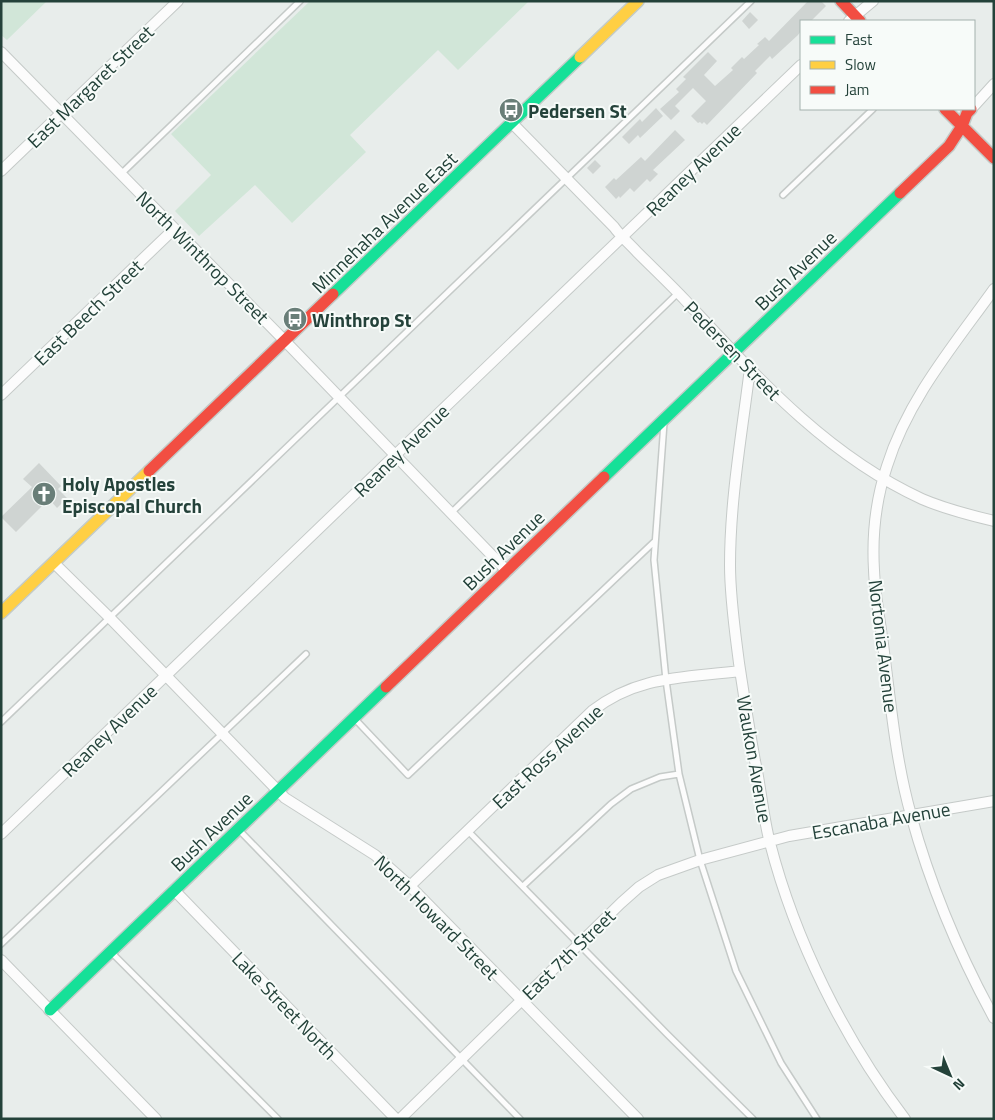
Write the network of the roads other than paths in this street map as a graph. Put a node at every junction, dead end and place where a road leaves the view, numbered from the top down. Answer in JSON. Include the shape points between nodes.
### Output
{"nodes":[{"id":1,"x":178,"y":1,"type":"edge"},
{"id":2,"x":300,"y":1,"type":"edge"},
{"id":3,"x":638,"y":1,"type":"edge"},
{"id":4,"x":751,"y":1,"type":"edge"},
{"id":5,"x":841,"y":1,"type":"edge"},
{"id":6,"x":872,"y":1,"type":"edge"},
{"id":7,"x":855,"y":20,"type":"edge"},
{"id":8,"x":1,"y":52,"type":"edge"},
{"id":9,"x":800,"y":66,"type":"edge"},
{"id":10,"x":994,"y":84,"type":"edge"},
{"id":11,"x":975,"y":105,"type":"edge"},
{"id":12,"x":872,"y":110,"type":"edge"},
{"id":13,"x":946,"y":110,"type":"edge"},
{"id":14,"x":970,"y":110,"type":"edge"},
{"id":15,"x":61,"y":113,"type":"junction"},
{"id":16,"x":512,"y":123,"type":"junction"},
{"id":17,"x":962,"y":126,"type":"junction"},
{"id":18,"x":994,"y":158,"type":"edge"},
{"id":19,"x":1,"y":171,"type":"edge"},
{"id":20,"x":121,"y":174,"type":"junction"},
{"id":21,"x":566,"y":178,"type":"junction"},
{"id":22,"x":783,"y":195,"type":"dead end"},
{"id":23,"x":174,"y":229,"type":"junction"},
{"id":24,"x":622,"y":238,"type":"junction"},
{"id":25,"x":994,"y":288,"type":"edge"},
{"id":26,"x":678,"y":293,"type":"junction"},
{"id":27,"x":285,"y":341,"type":"junction"},
{"id":28,"x":735,"y":352,"type":"junction"},
{"id":29,"x":750,"y":368,"type":"junction"},
{"id":30,"x":1,"y":394,"type":"edge"},
{"id":31,"x":339,"y":397,"type":"junction"},
{"id":32,"x":664,"y":420,"type":"junction"},
{"id":33,"x":396,"y":456,"type":"junction"},
{"id":34,"x":883,"y":478,"type":"junction"},
{"id":35,"x":452,"y":513,"type":"junction"},
{"id":36,"x":994,"y":521,"type":"edge"},
{"id":37,"x":654,"y":542,"type":"junction"},
{"id":38,"x":54,"y":563,"type":"junction"},
{"id":39,"x":507,"y":571,"type":"junction"},
{"id":40,"x":1,"y":613,"type":"edge"},
{"id":41,"x":110,"y":617,"type":"junction"},
{"id":42,"x":306,"y":654,"type":"dead end"},
{"id":43,"x":740,"y":671,"type":"junction"},
{"id":44,"x":166,"y":675,"type":"junction"},
{"id":45,"x":666,"y":680,"type":"junction"},
{"id":46,"x":354,"y":718,"type":"junction"},
{"id":47,"x":1,"y":722,"type":"edge"},
{"id":48,"x":222,"y":734,"type":"junction"},
{"id":49,"x":679,"y":774,"type":"junction"},
{"id":50,"x":278,"y":791,"type":"junction"},
{"id":51,"x":994,"y":801,"type":"edge"},
{"id":52,"x":911,"y":814,"type":"junction"},
{"id":53,"x":238,"y":829,"type":"junction"},
{"id":54,"x":468,"y":830,"type":"junction"},
{"id":55,"x":1,"y":834,"type":"edge"},
{"id":56,"x":769,"y":841,"type":"junction"},
{"id":57,"x":700,"y":860,"type":"junction"},
{"id":58,"x":410,"y":886,"type":"junction"},
{"id":59,"x":523,"y":886,"type":"junction"},
{"id":60,"x":174,"y":890,"type":"junction"},
{"id":61,"x":1,"y":944,"type":"edge"},
{"id":62,"x":579,"y":944,"type":"junction"},
{"id":63,"x":111,"y":951,"type":"junction"},
{"id":64,"x":1,"y":960,"type":"edge"},
{"id":65,"x":521,"y":1000,"type":"junction"},
{"id":66,"x":50,"y":1010,"type":"junction"},
{"id":67,"x":994,"y":1018,"type":"edge"},
{"id":68,"x":462,"y":1058,"type":"junction"},
{"id":69,"x":156,"y":1119,"type":"edge"},
{"id":70,"x":278,"y":1119,"type":"edge"},
{"id":71,"x":398,"y":1119,"type":"edge"},
{"id":72,"x":520,"y":1119,"type":"edge"},
{"id":73,"x":638,"y":1119,"type":"edge"},
{"id":74,"x":753,"y":1119,"type":"edge"},
{"id":75,"x":817,"y":1119,"type":"edge"},
{"id":76,"x":905,"y":1119,"type":"edge"}],
"edges":[{"from":1,"to":15,"type":"street","name":"East Margaret Street"},
{"from":2,"to":20,"type":"lane"},
{"from":3,"to":16,"type":"street","name":"Minnehaha Avenue East"},
{"from":4,"to":21,"type":"lane"},
{"from":5,"to":7,"type":"street"},
{"from":6,"to":7,"type":"street"},
{"from":8,"to":15,"type":"street","name":"North Winthrop Street"},
{"from":9,"to":24,"type":"street","name":"Reaney Avenue"},
{"from":10,"to":11,"type":"street"},
{"from":12,"to":22,"type":"lane"},
{"from":13,"to":17,"type":"street"},
{"from":14,"to":17,"type":"street","name":"Bush Avenue"},
{"from":15,"to":19,"type":"street","name":"East Margaret Street"},
{"from":15,"to":20,"type":"street","name":"North Winthrop Street"},
{"from":16,"to":21,"type":"street","name":"Pedersen Street"},
{"from":16,"to":27,"type":"street","name":"Minnehaha Avenue East"},
{"from":17,"to":18,"type":"street"},
{"from":17,"to":28,"type":"street","name":"Bush Avenue","via":[[949,146]]},
{"from":20,"to":23,"type":"street","name":"North Winthrop Street"},
{"from":21,"to":24,"type":"street","name":"Pedersen Street"},
{"from":21,"to":31,"type":"lane"},
{"from":23,"to":27,"type":"street","name":"North Winthrop Street"},
{"from":23,"to":30,"type":"street","name":"East Beech Street"},
{"from":24,"to":26,"type":"street","name":"Pedersen Street"},
{"from":24,"to":33,"type":"street","name":"Reaney Avenue"},
{"from":25,"to":34,"type":"street","name":"Nortonia Avenue","via":[[912,406]]},
{"from":26,"to":28,"type":"street","name":"Pedersen Street"},
{"from":26,"to":35,"type":"lane"},
{"from":27,"to":31,"type":"street","name":"North Winthrop Street"},
{"from":27,"to":38,"type":"street","name":"Minnehaha Avenue East"},
{"from":28,"to":29,"type":"street","name":"Pedersen Street"},
{"from":28,"to":32,"type":"street","name":"Bush Avenue"},
{"from":29,"to":34,"type":"street","name":"Pedersen Street","via":[[830,443]]},
{"from":29,"to":43,"type":"street","name":"Waukon Avenue","via":[[731,536],[732,610]]},
{"from":31,"to":33,"type":"street","name":"North Winthrop Street"},
{"from":31,"to":41,"type":"lane"},
{"from":32,"to":37,"type":"lane"},
{"from":32,"to":39,"type":"street","name":"Bush Avenue"},
{"from":33,"to":35,"type":"street","name":"North Winthrop Street"},
{"from":33,"to":44,"type":"street","name":"Reaney Avenue"},
{"from":34,"to":36,"type":"street","name":"Pedersen Street","via":[[922,499]]},
{"from":34,"to":52,"type":"street","name":"Nortonia Avenue","via":[[877,512],[874,571],[896,741]]},
{"from":35,"to":39,"type":"street","name":"North Winthrop Street"},
{"from":37,"to":45,"type":"lane"},
{"from":37,"to":46,"type":"lane","via":[[408,775]]},
{"from":38,"to":40,"type":"street","name":"Minnehaha Avenue East"},
{"from":38,"to":41,"type":"street","name":"North Howard Street"},
{"from":39,"to":46,"type":"street","name":"Bush Avenue"},
{"from":41,"to":44,"type":"street","name":"North Howard Street"},
{"from":41,"to":47,"type":"lane"},
{"from":42,"to":48,"type":"lane"},
{"from":43,"to":45,"type":"street","name":"East Ross Avenue"},
{"from":43,"to":56,"type":"street","name":"Waukon Avenue"},
{"from":44,"to":48,"type":"street","name":"North Howard Street"},
{"from":44,"to":55,"type":"street","name":"Reaney Avenue"},
{"from":45,"to":49,"type":"lane"},
{"from":45,"to":54,"type":"street","name":"East Ross Avenue","via":[[637,686],[602,703]]},
{"from":46,"to":50,"type":"street","name":"Bush Avenue"},
{"from":48,"to":50,"type":"street","name":"North Howard Street"},
{"from":48,"to":61,"type":"lane"},
{"from":49,"to":57,"type":"lane"},
{"from":49,"to":59,"type":"lane","via":[[660,777],[631,789]]},
{"from":50,"to":53,"type":"street","name":"Bush Avenue"},
{"from":50,"to":58,"type":"street","name":"North Howard Street","via":[[375,855]]},
{"from":51,"to":52,"type":"street","name":"Escanaba Avenue"},
{"from":52,"to":56,"type":"street","name":"Escanaba Avenue"},
{"from":52,"to":67,"type":"street","name":"Nortonia Avenue","via":[[942,907]]},
{"from":53,"to":60,"type":"street","name":"Bush Avenue"},
{"from":53,"to":68,"type":"lane"},
{"from":54,"to":58,"type":"street","name":"East Ross Avenue"},
{"from":54,"to":59,"type":"lane"},
{"from":56,"to":57,"type":"street","name":"East 7th Street"},
{"from":56,"to":76,"type":"street","name":"Waukon Avenue","via":[[788,900],[829,996],[863,1057]]},
{"from":57,"to":62,"type":"street","name":"East 7th Street","via":[[658,875],[639,887]]},
{"from":57,"to":75,"type":"lane","via":[[736,971],[781,1063]]},
{"from":58,"to":65,"type":"street","name":"North Howard Street"},
{"from":59,"to":62,"type":"lane"},
{"from":60,"to":63,"type":"street","name":"Bush Avenue"},
{"from":60,"to":71,"type":"street","name":"Lake Street North"},
{"from":62,"to":65,"type":"street","name":"East 7th Street"},
{"from":62,"to":74,"type":"lane"},
{"from":63,"to":66,"type":"street","name":"Bush Avenue"},
{"from":63,"to":70,"type":"lane"},
{"from":64,"to":66,"type":"street"},
{"from":65,"to":68,"type":"street","name":"East 7th Street"},
{"from":65,"to":73,"type":"street","name":"North Howard Street"},
{"from":66,"to":69,"type":"street"},
{"from":68,"to":71,"type":"street","name":"East 7th Street"},
{"from":68,"to":72,"type":"lane"}]}
